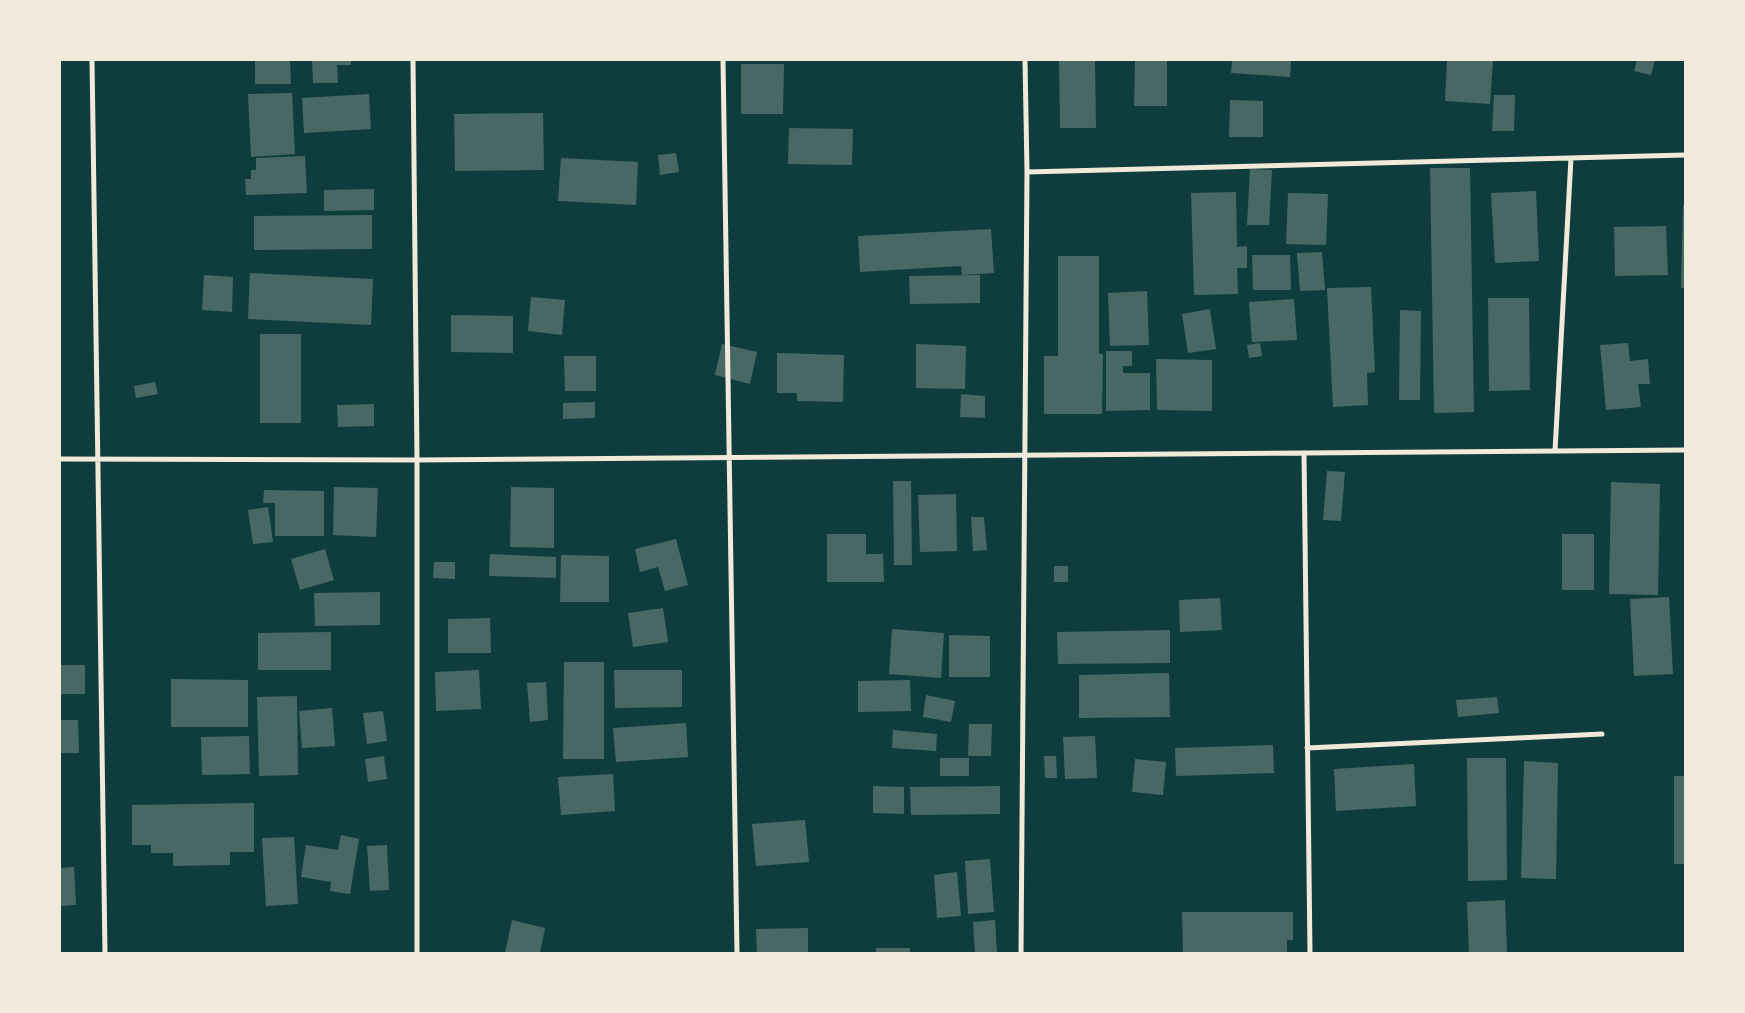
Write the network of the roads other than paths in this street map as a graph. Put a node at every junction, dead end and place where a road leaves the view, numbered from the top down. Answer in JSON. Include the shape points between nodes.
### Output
{"nodes":[{"id":1,"x":92,"y":60,"type":"edge"},
{"id":2,"x":413,"y":60,"type":"edge"},
{"id":3,"x":723,"y":60,"type":"edge"},
{"id":4,"x":1025,"y":60,"type":"edge"},
{"id":5,"x":1685,"y":155,"type":"edge"},
{"id":6,"x":1571,"y":158,"type":"junction"},
{"id":7,"x":1027,"y":172,"type":"junction"},
{"id":8,"x":1685,"y":450,"type":"edge"},
{"id":9,"x":1556,"y":451,"type":"junction"},
{"id":10,"x":1304,"y":453,"type":"junction"},
{"id":11,"x":1024,"y":455,"type":"junction"},
{"id":12,"x":729,"y":457,"type":"junction"},
{"id":13,"x":99,"y":458,"type":"junction"},
{"id":14,"x":60,"y":459,"type":"edge"},
{"id":15,"x":417,"y":460,"type":"junction"},
{"id":16,"x":1602,"y":734,"type":"dead end"},
{"id":17,"x":1308,"y":748,"type":"junction"},
{"id":18,"x":105,"y":953,"type":"edge"},
{"id":19,"x":417,"y":953,"type":"edge"},
{"id":20,"x":737,"y":953,"type":"edge"},
{"id":21,"x":1021,"y":953,"type":"edge"},
{"id":22,"x":1310,"y":953,"type":"edge"}],
"edges":[{"from":1,"to":13,"type":"street"},
{"from":2,"to":15,"type":"street"},
{"from":3,"to":12,"type":"street"},
{"from":4,"to":7,"type":"street"},
{"from":5,"to":6,"type":"street"},
{"from":6,"to":7,"type":"street"},
{"from":6,"to":9,"type":"street"},
{"from":7,"to":11,"type":"street"},
{"from":8,"to":9,"type":"street"},
{"from":9,"to":10,"type":"street"},
{"from":10,"to":11,"type":"street"},
{"from":10,"to":17,"type":"street"},
{"from":11,"to":12,"type":"street"},
{"from":11,"to":21,"type":"street"},
{"from":12,"to":15,"type":"street"},
{"from":12,"to":20,"type":"street"},
{"from":13,"to":14,"type":"street"},
{"from":13,"to":15,"type":"street"},
{"from":13,"to":18,"type":"street"},
{"from":15,"to":19,"type":"street"},
{"from":16,"to":17,"type":"street"},
{"from":17,"to":22,"type":"street"}]}
